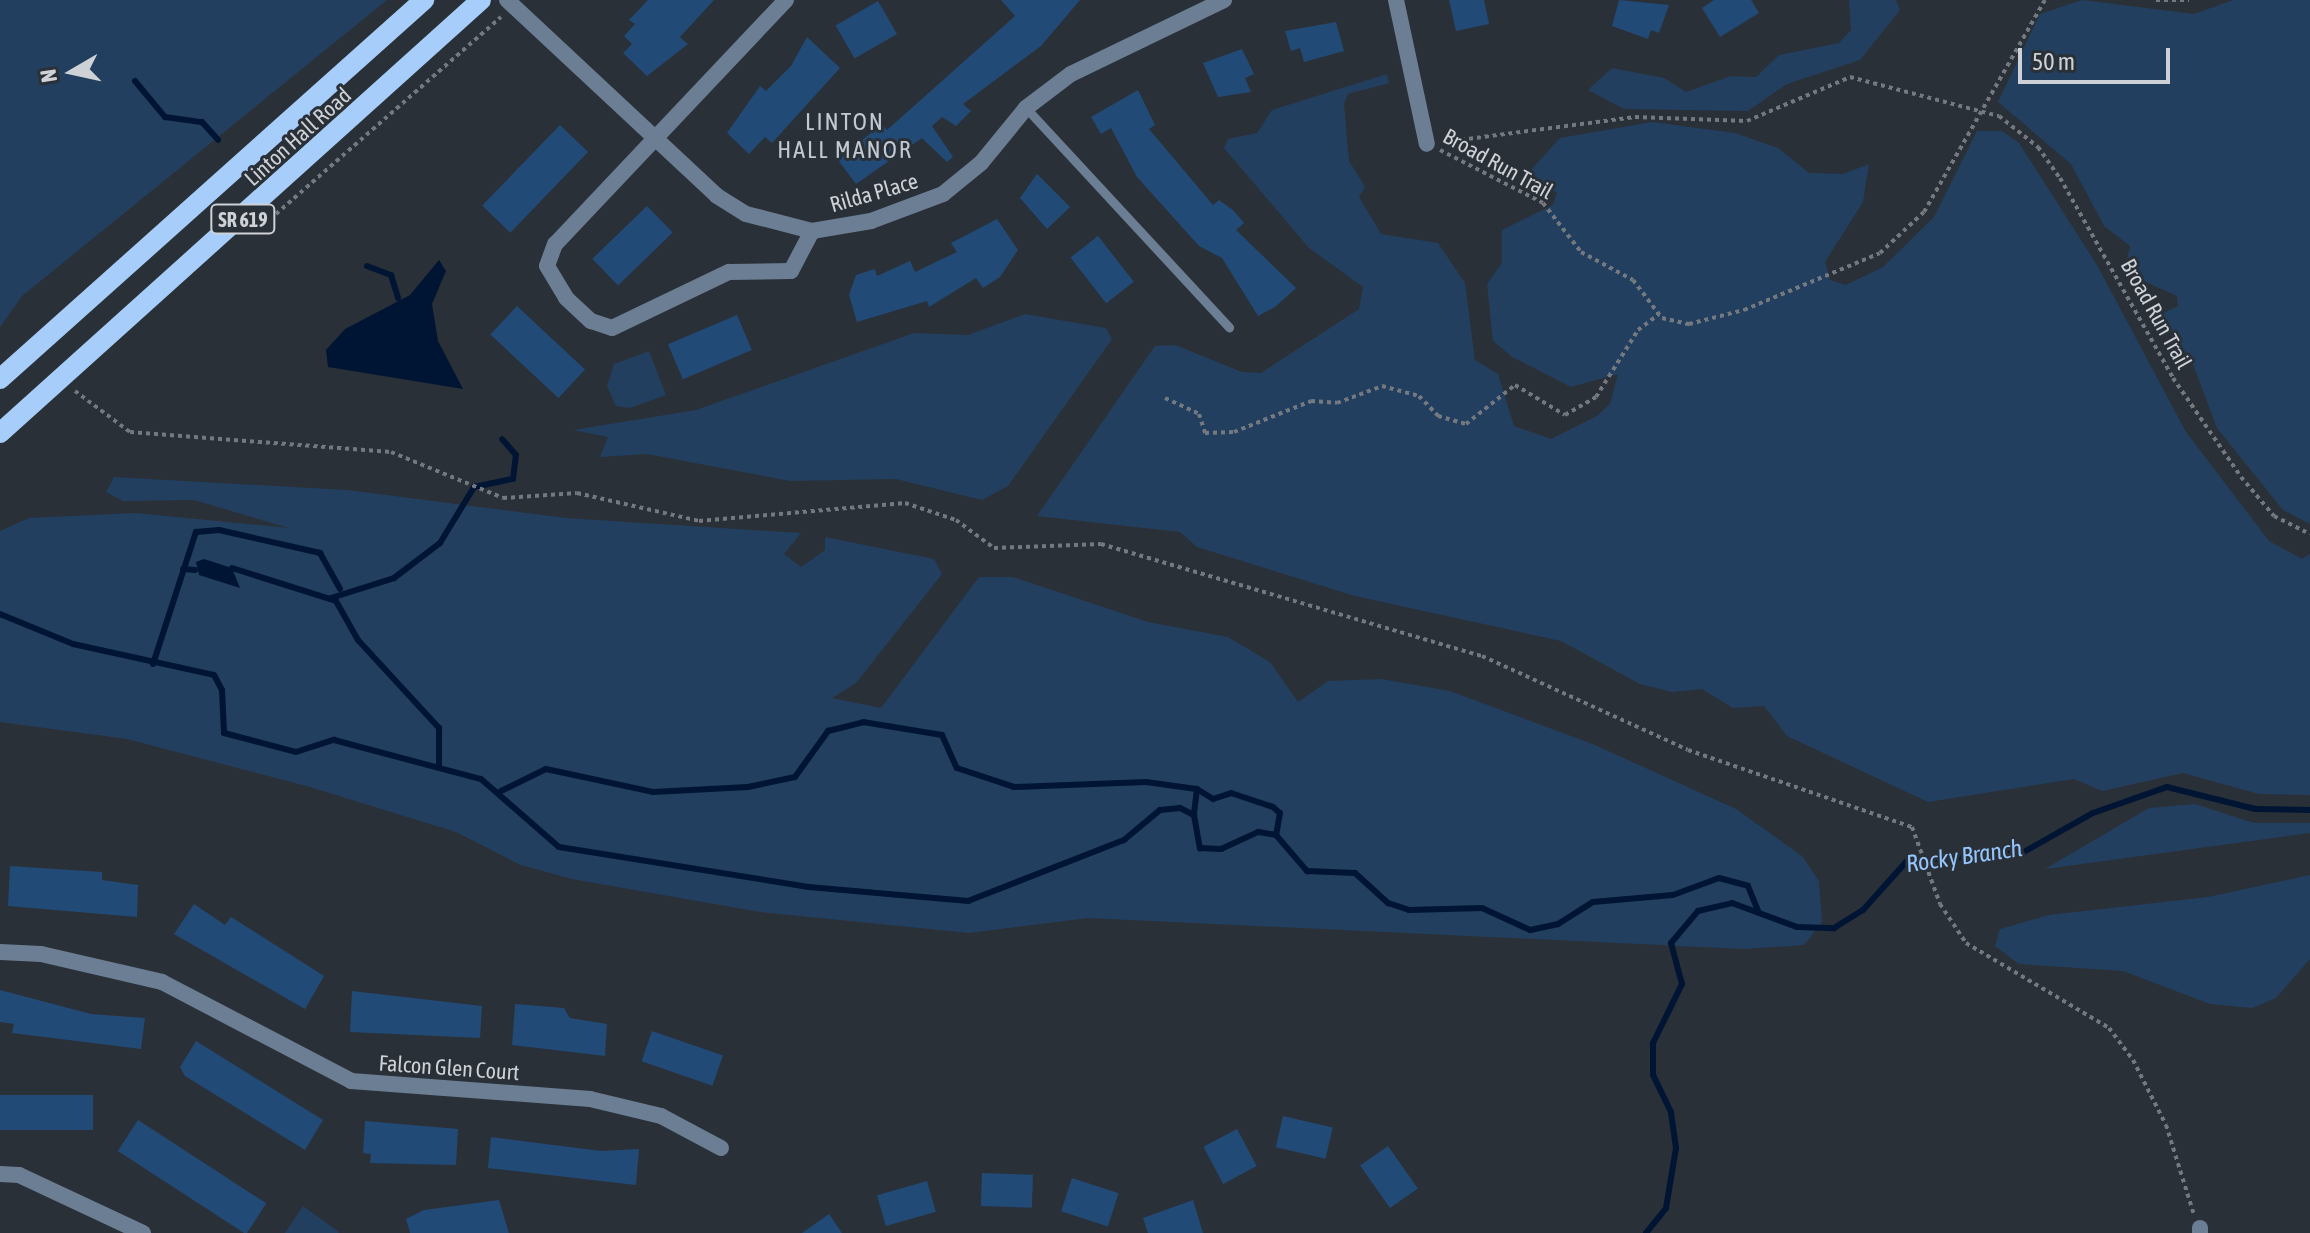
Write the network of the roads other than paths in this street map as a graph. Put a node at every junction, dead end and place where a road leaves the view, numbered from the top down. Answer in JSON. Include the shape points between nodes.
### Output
{"nodes":[{"id":1,"x":424,"y":0,"type":"edge"},
{"id":2,"x":481,"y":0,"type":"edge"},
{"id":3,"x":507,"y":0,"type":"edge"},
{"id":4,"x":786,"y":0,"type":"edge"},
{"id":5,"x":1224,"y":0,"type":"edge"},
{"id":6,"x":1396,"y":0,"type":"edge"},
{"id":7,"x":1026,"y":108,"type":"junction"},
{"id":8,"x":655,"y":140,"type":"junction"},
{"id":9,"x":1427,"y":144,"type":"road end"},
{"id":10,"x":812,"y":231,"type":"junction"},
{"id":11,"x":1229,"y":327,"type":"dead end"},
{"id":12,"x":0,"y":379,"type":"edge"},
{"id":13,"x":0,"y":433,"type":"edge"},
{"id":14,"x":0,"y":952,"type":"edge"},
{"id":15,"x":721,"y":1148,"type":"dead end"},
{"id":16,"x":0,"y":1174,"type":"edge"},
{"id":17,"x":143,"y":1233,"type":"edge"}],
"edges":[{"from":1,"to":12,"type":"main road","name":"Linton Hall Road","number":"SR 619"},
{"from":2,"to":13,"type":"main road","name":"Linton Hall Road","number":"SR 619"},
{"from":3,"to":8,"type":"street","name":"Rilda Place"},
{"from":4,"to":8,"type":"street"},
{"from":5,"to":7,"type":"street","name":"Rilda Place","via":[[1105,54]]},
{"from":6,"to":9,"type":"street"},
{"from":7,"to":10,"type":"street","name":"Rilda Place","via":[[981,163],[943,194],[871,221]]},
{"from":7,"to":11,"type":"lane"},
{"from":8,"to":10,"type":"street","name":"Rilda Place","via":[[746,214]]},
{"from":8,"to":10,"type":"street","via":[[549,255],[551,281],[591,321],[624,324],[729,272],[791,271]]},
{"from":14,"to":15,"type":"street","name":"Falcon Glen Court","via":[[57,956],[162,982],[351,1081],[614,1103],[661,1116]]},
{"from":16,"to":17,"type":"street","via":[[19,1175]]}]}
